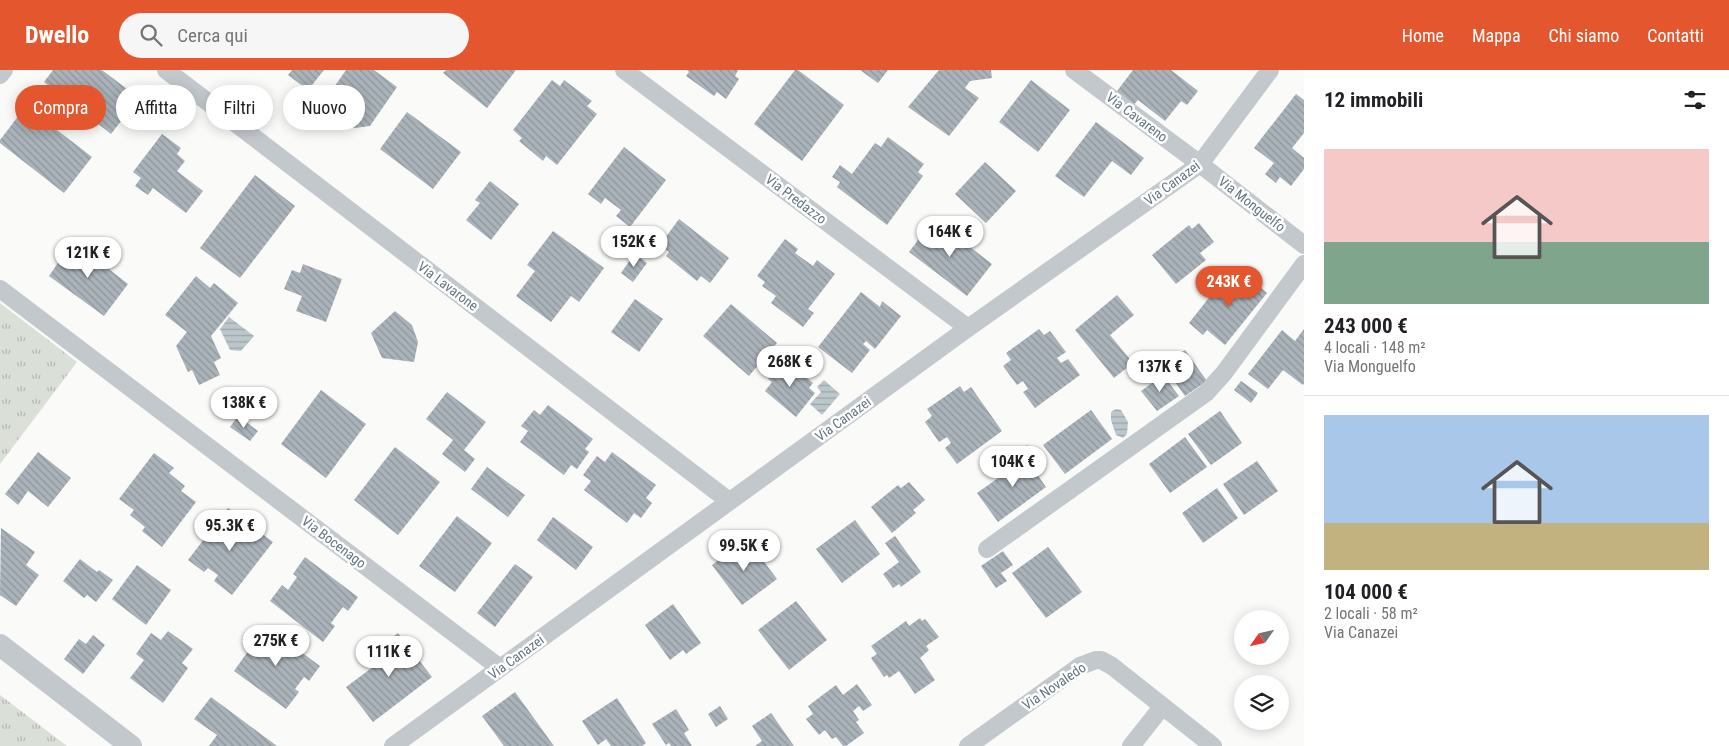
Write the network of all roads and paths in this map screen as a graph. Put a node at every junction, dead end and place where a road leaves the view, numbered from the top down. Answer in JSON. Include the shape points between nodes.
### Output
{"nodes":[{"id":1,"x":4,"y":70,"type":"edge"},
{"id":2,"x":166,"y":70,"type":"edge"},
{"id":3,"x":624,"y":70,"type":"edge"},
{"id":4,"x":1074,"y":70,"type":"edge"},
{"id":5,"x":1270,"y":70,"type":"edge"},
{"id":6,"x":0,"y":75,"type":"edge"},
{"id":7,"x":1200,"y":164,"type":"junction"},
{"id":8,"x":1304,"y":244,"type":"edge"},
{"id":9,"x":1304,"y":264,"type":"edge"},
{"id":10,"x":0,"y":289,"type":"edge"},
{"id":11,"x":968,"y":328,"type":"junction"},
{"id":12,"x":729,"y":502,"type":"junction"},
{"id":13,"x":987,"y":549,"type":"dead end"},
{"id":14,"x":0,"y":645,"type":"edge"},
{"id":15,"x":500,"y":668,"type":"junction"},
{"id":16,"x":1162,"y":707,"type":"junction"},
{"id":17,"x":131,"y":746,"type":"edge"},
{"id":18,"x":393,"y":746,"type":"edge"},
{"id":19,"x":968,"y":746,"type":"edge"},
{"id":20,"x":1131,"y":746,"type":"edge"},
{"id":21,"x":1213,"y":746,"type":"edge"}],
"edges":[{"from":1,"to":6,"type":"street"},
{"from":2,"to":12,"type":"street","name":"Via Lavarone"},
{"from":3,"to":11,"type":"street","name":"Via Predazzo"},
{"from":4,"to":7,"type":"street","name":"Via Cavareno"},
{"from":5,"to":7,"type":"street","name":"Via Canazei"},
{"from":7,"to":8,"type":"street","name":"Via Monguelfo"},
{"from":7,"to":11,"type":"street","name":"Via Canazei"},
{"from":9,"to":13,"type":"street","via":[[1206,393]]},
{"from":10,"to":15,"type":"street","name":"Via Bocenago"},
{"from":11,"to":12,"type":"street","name":"Via Canazei"},
{"from":12,"to":15,"type":"street","name":"Via Canazei"},
{"from":14,"to":17,"type":"street"},
{"from":15,"to":18,"type":"street","name":"Via Canazei"},
{"from":16,"to":19,"type":"street","name":"Via Novaledo","via":[[1112,666],[1096,660],[1076,669]]},
{"from":16,"to":20,"type":"street"},
{"from":16,"to":21,"type":"street","name":"Via Novaledo"}]}
